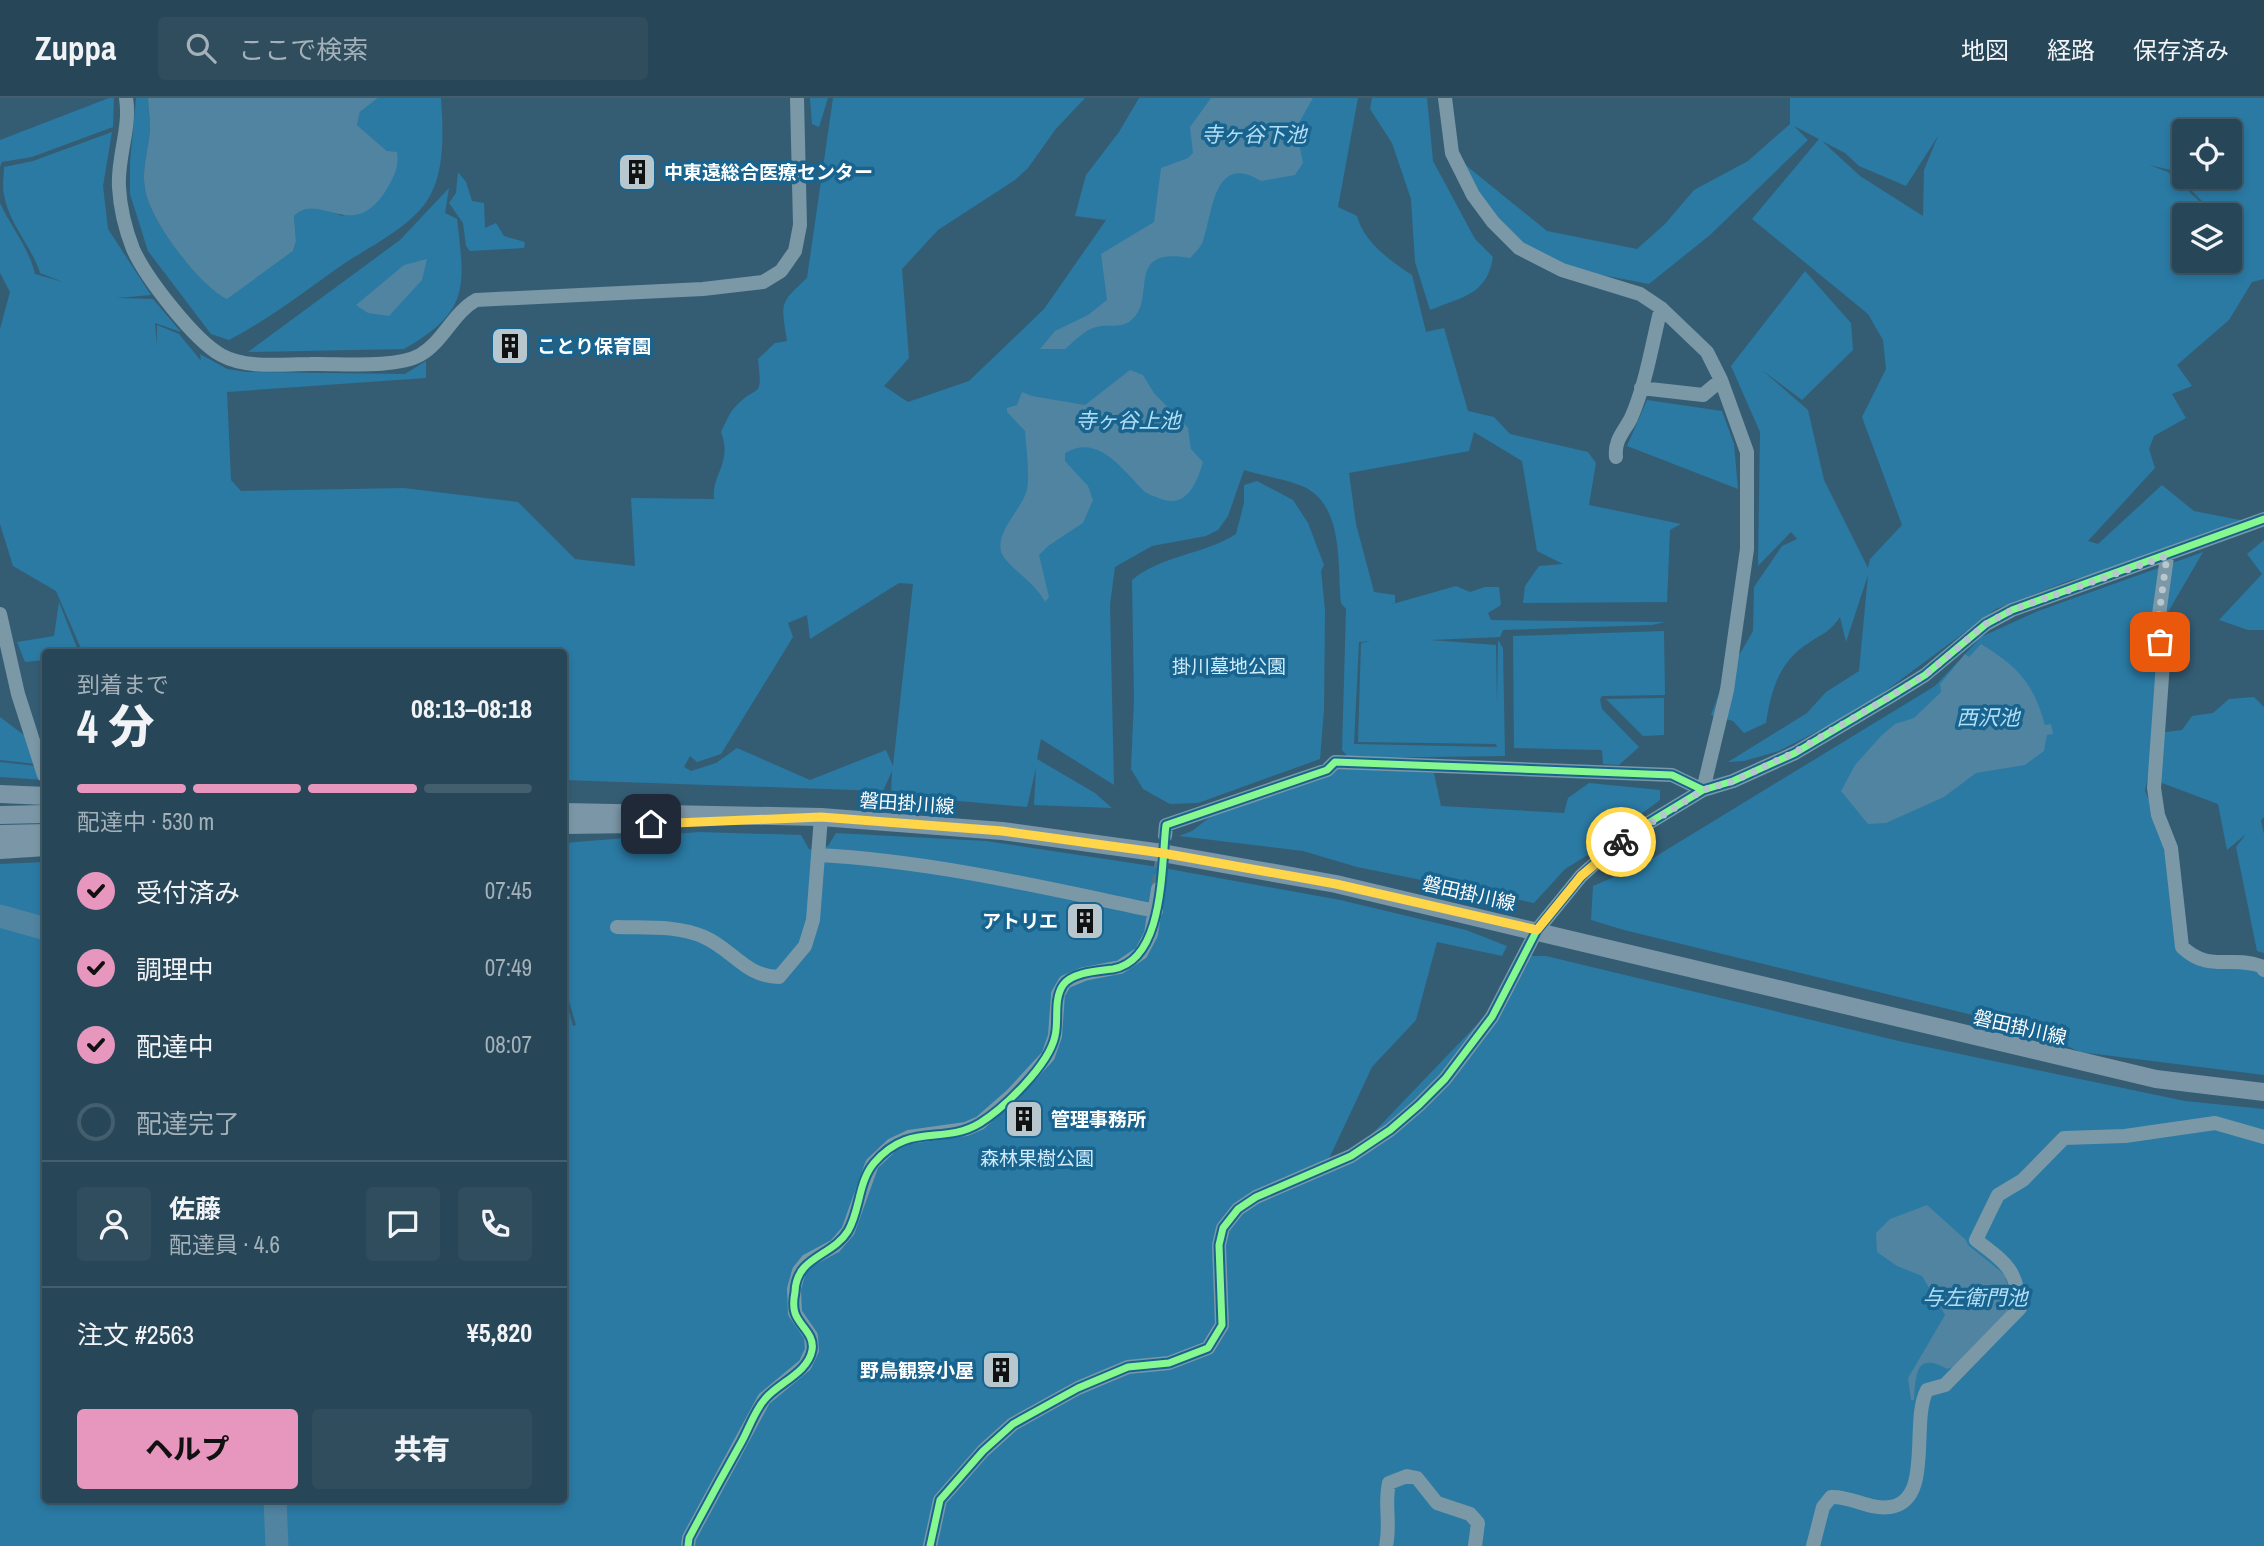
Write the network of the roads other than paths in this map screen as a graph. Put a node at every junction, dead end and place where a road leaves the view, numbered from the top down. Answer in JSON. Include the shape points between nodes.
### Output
{"nodes":[{"id":1,"x":126,"y":98,"type":"edge"},
{"id":2,"x":797,"y":98,"type":"edge"},
{"id":3,"x":1445,"y":98,"type":"edge"},
{"id":4,"x":1661,"y":308,"type":"junction"},
{"id":5,"x":1721,"y":380,"type":"junction"},
{"id":6,"x":1641,"y":388,"type":"junction"},
{"id":7,"x":1616,"y":457,"type":"dead end"},
{"id":8,"x":2264,"y":519,"type":"edge"},
{"id":9,"x":2167,"y":556,"type":"junction"},
{"id":10,"x":0,"y":614,"type":"edge"},
{"id":11,"x":42,"y":769,"type":"edge"},
{"id":12,"x":1703,"y":790,"type":"junction"},
{"id":13,"x":0,"y":794,"type":"edge"},
{"id":14,"x":42,"y":796,"type":"edge"},
{"id":15,"x":567,"y":811,"type":"edge"},
{"id":16,"x":42,"y":814,"type":"edge"},
{"id":17,"x":0,"y":815,"type":"edge"},
{"id":18,"x":821,"y":817,"type":"junction"},
{"id":19,"x":567,"y":825,"type":"edge"},
{"id":20,"x":42,"y":833,"type":"edge"},
{"id":21,"x":0,"y":834,"type":"edge"},
{"id":22,"x":1165,"y":836,"type":"tunnel mouth"},
{"id":23,"x":42,"y":847,"type":"edge"},
{"id":24,"x":0,"y":850,"type":"edge"},
{"id":25,"x":818,"y":855,"type":"junction"},
{"id":26,"x":1158,"y":889,"type":"tunnel mouth"},
{"id":27,"x":1156,"y":911,"type":"junction"},
{"id":28,"x":617,"y":928,"type":"dead end"},
{"id":29,"x":1537,"y":930,"type":"junction"},
{"id":30,"x":2264,"y":970,"type":"edge"},
{"id":31,"x":2264,"y":1092,"type":"edge"},
{"id":32,"x":2264,"y":1137,"type":"edge"},
{"id":33,"x":688,"y":1546,"type":"edge"},
{"id":34,"x":930,"y":1546,"type":"edge"},
{"id":35,"x":1386,"y":1546,"type":"edge"},
{"id":36,"x":1475,"y":1546,"type":"edge"},
{"id":37,"x":1813,"y":1546,"type":"edge"}],
"edges":[{"from":1,"to":2,"type":"street","via":[[119,189],[134,250],[207,345],[222,356],[246,363],[278,364],[364,363],[421,355],[464,307],[477,300],[764,282],[781,271],[795,251],[800,225]]},
{"from":3,"to":4,"type":"street","via":[[1452,153],[1473,195],[1519,248],[1562,270],[1640,294]]},
{"from":4,"to":5,"type":"street","via":[[1707,352]]},
{"from":4,"to":6,"type":"street"},
{"from":5,"to":6,"type":"street","via":[[1703,395]]},
{"from":5,"to":12,"type":"street","via":[[1747,452],[1747,549],[1727,690]]},
{"from":6,"to":7,"type":"street","via":[[1631,418],[1614,445]]},
{"from":8,"to":9,"type":"street"},
{"from":9,"to":12,"type":"street","via":[[2012,610],[1986,624],[1925,675],[1807,746],[1734,781]]},
{"from":9,"to":30,"type":"street","via":[[2158,622],[2163,663],[2154,788],[2158,815],[2171,848],[2182,947],[2195,959],[2214,964],[2243,960]]},
{"from":10,"to":11,"type":"street","via":[[18,694]]},
{"from":12,"to":22,"type":"street","via":[[1672,775],[1335,762],[1327,770],[1166,825]]},
{"from":12,"to":29,"type":"street","via":[[1612,849],[1581,876]]},
{"from":13,"to":14,"type":"main road"},
{"from":15,"to":18,"type":"main road","name":"磐田掛川線"},
{"from":16,"to":17,"type":"main road"},
{"from":18,"to":19,"type":"main road","name":"磐田掛川線"},
{"from":18,"to":25,"type":"street"},
{"from":18,"to":29,"type":"main road","name":"磐田掛川線","via":[[1002,831],[1162,853],[1336,884]]},
{"from":20,"to":21,"type":"main road"},
{"from":23,"to":24,"type":"main road"},
{"from":25,"to":27,"type":"street","via":[[906,863]]},
{"from":25,"to":28,"type":"street","via":[[813,920],[806,946],[779,977],[749,970],[729,951],[694,934]]},
{"from":26,"to":27,"type":"street"},
{"from":27,"to":33,"type":"street","via":[[1141,953],[1120,967],[1065,982],[1058,993],[1055,1037],[1048,1056],[1012,1095],[980,1123],[909,1137],[892,1145],[872,1164],[848,1230],[835,1246],[807,1261],[799,1271],[795,1313],[811,1336],[806,1365],[764,1399],[688,1538]]},
{"from":29,"to":31,"type":"main road","name":"磐田掛川線","via":[[2156,1079]]},
{"from":29,"to":34,"type":"street","via":[[1492,1017],[1445,1079],[1390,1130],[1351,1156],[1256,1198],[1238,1209],[1223,1228],[1218,1245],[1222,1325],[1208,1348],[1169,1363],[1128,1367],[1077,1388],[1013,1424],[940,1500]]},
{"from":32,"to":37,"type":"street","via":[[2215,1123],[2125,1136],[2064,1138],[2023,1180],[1998,1195],[1976,1240],[2008,1265],[2018,1283],[2021,1308],[1945,1385],[1927,1390],[1921,1401],[1917,1436],[1920,1475],[1912,1492],[1894,1507],[1876,1508],[1844,1496],[1831,1497],[1823,1507]]},
{"from":35,"to":36,"type":"street","via":[[1391,1525],[1386,1497],[1389,1483],[1407,1476],[1417,1478],[1437,1503],[1470,1514],[1478,1523]]}]}
